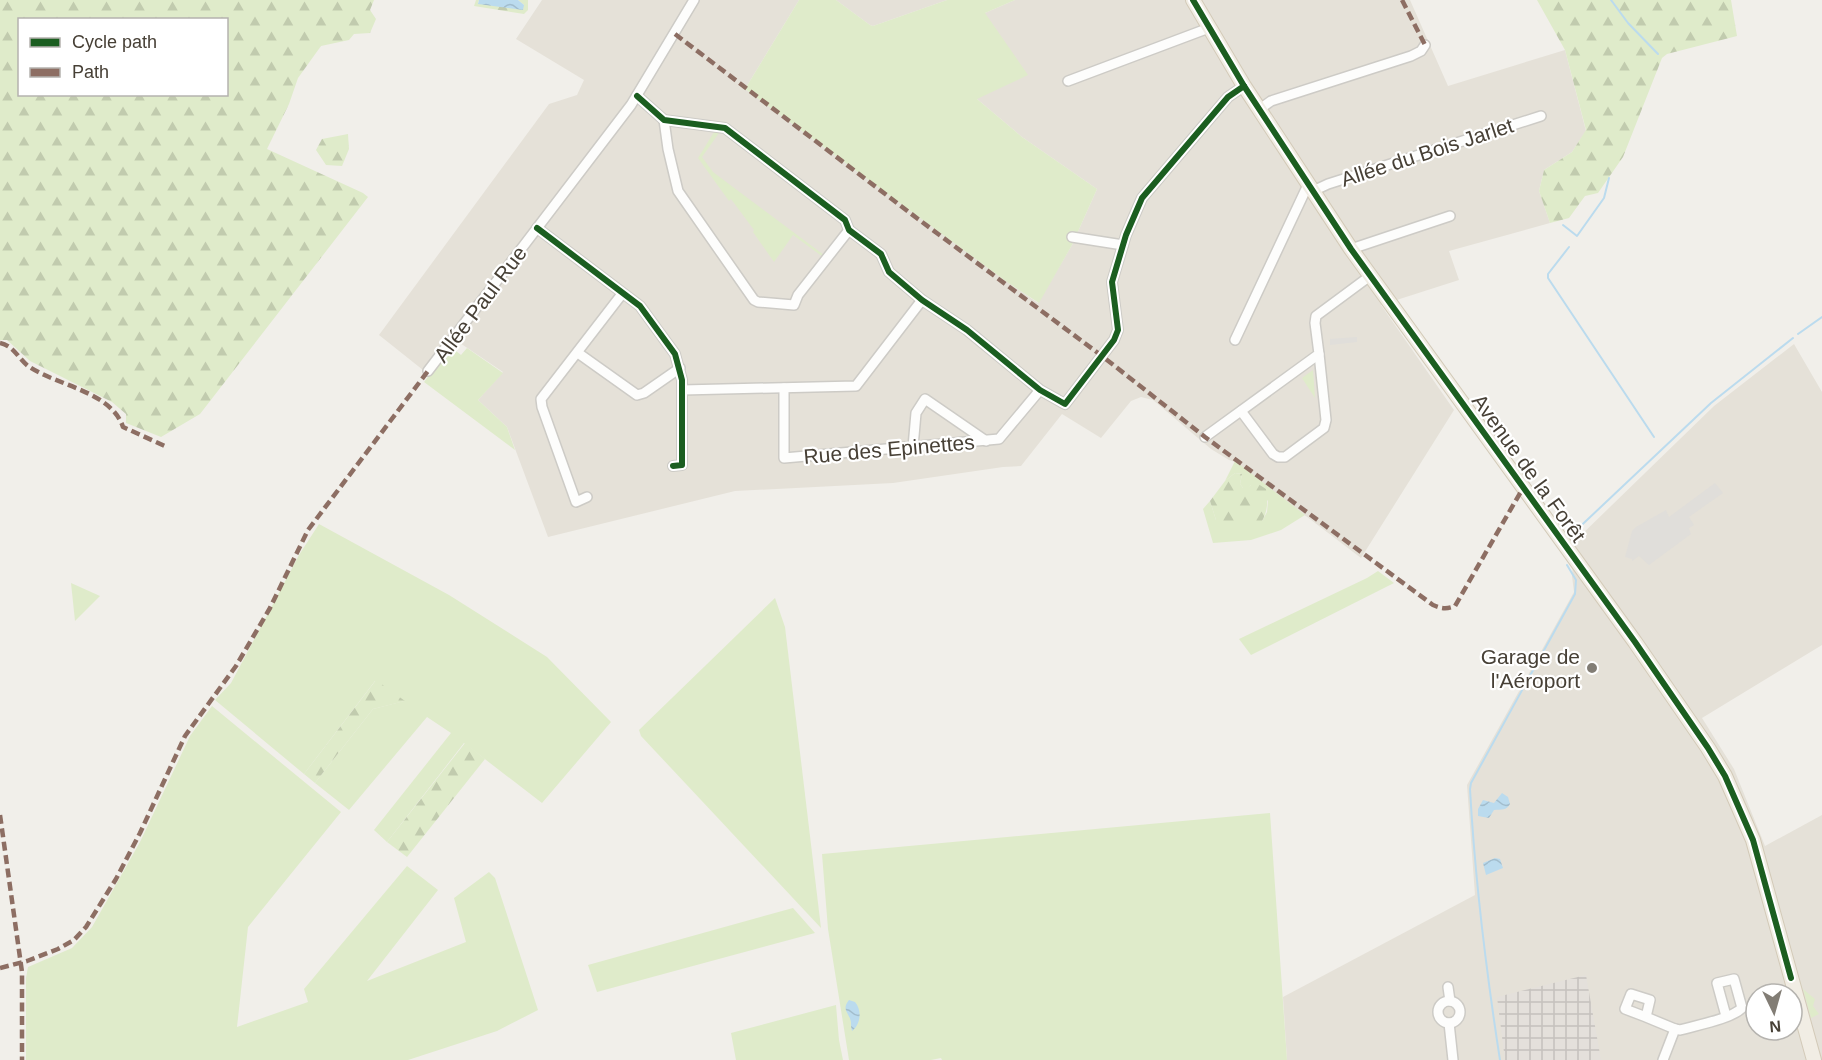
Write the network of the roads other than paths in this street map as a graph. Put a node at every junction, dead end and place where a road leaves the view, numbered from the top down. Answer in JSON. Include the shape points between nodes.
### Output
{"nodes":[{"id":1,"x":694,"y":0,"type":"edge"},
{"id":2,"x":1193,"y":0,"type":"edge"},
{"id":3,"x":1209,"y":28,"type":"junction"},
{"id":4,"x":1425,"y":45,"type":"dead end"},
{"id":5,"x":1068,"y":81,"type":"dead end"},
{"id":6,"x":1244,"y":86,"type":"junction"},
{"id":7,"x":637,"y":96,"type":"junction"},
{"id":8,"x":1260,"y":109,"type":"junction"},
{"id":9,"x":1541,"y":116,"type":"dead end"},
{"id":10,"x":664,"y":120,"type":"junction"},
{"id":11,"x":1312,"y":189,"type":"junction"},
{"id":12,"x":1450,"y":216,"type":"dead end"},
{"id":13,"x":537,"y":228,"type":"junction"},
{"id":14,"x":849,"y":230,"type":"junction"},
{"id":15,"x":1072,"y":237,"type":"dead end"},
{"id":16,"x":1123,"y":245,"type":"junction"},
{"id":17,"x":1351,"y":249,"type":"junction"},
{"id":18,"x":1370,"y":276,"type":"junction"},
{"id":19,"x":622,"y":294,"type":"junction"},
{"id":20,"x":922,"y":300,"type":"junction"},
{"id":21,"x":1234,"y":340,"type":"dead end"},
{"id":22,"x":578,"y":353,"type":"junction"},
{"id":23,"x":1318,"y":354,"type":"junction"},
{"id":24,"x":680,"y":368,"type":"junction"},
{"id":25,"x":428,"y":371,"type":"dead end"},
{"id":26,"x":784,"y":388,"type":"junction"},
{"id":27,"x":682,"y":390,"type":"junction"},
{"id":28,"x":1040,"y":390,"type":"junction"},
{"id":29,"x":1242,"y":411,"type":"junction"},
{"id":30,"x":1205,"y":436,"type":"dead end"},
{"id":31,"x":986,"y":441,"type":"junction"},
{"id":32,"x":913,"y":447,"type":"junction"},
{"id":33,"x":672,"y":466,"type":"dead end"},
{"id":34,"x":587,"y":497,"type":"dead end"},
{"id":35,"x":1791,"y":978,"type":"junction"},
{"id":36,"x":1448,"y":987,"type":"dead end"},
{"id":37,"x":1450,"y":1002,"type":"junction"},
{"id":38,"x":1726,"y":1016,"type":"dead end"},
{"id":39,"x":1646,"y":1017,"type":"dead end"},
{"id":40,"x":1449,"y":1023,"type":"junction"},
{"id":41,"x":1675,"y":1029,"type":"junction"},
{"id":42,"x":1453,"y":1060,"type":"edge"},
{"id":43,"x":1664,"y":1060,"type":"edge"},
{"id":44,"x":1807,"y":1060,"type":"edge"},
{"id":45,"x":1814,"y":1060,"type":"edge"}],
"edges":[{"from":1,"to":7,"type":"street","name":"Allée Paul Rue"},
{"from":2,"to":3,"type":"main road","name":"Avenue de la Forêt"},
{"from":3,"to":5,"type":"street"},
{"from":3,"to":6,"type":"main road","name":"Avenue de la Forêt"},
{"from":4,"to":8,"type":"street","via":[[1411,56],[1271,101]]},
{"from":6,"to":8,"type":"main road","name":"Avenue de la Forêt"},
{"from":6,"to":16,"type":"street","via":[[1228,97],[1142,198]]},
{"from":7,"to":10,"type":"street"},
{"from":7,"to":13,"type":"street","name":"Allée Paul Rue"},
{"from":8,"to":11,"type":"main road","name":"Avenue de la Forêt"},
{"from":9,"to":11,"type":"street","name":"Allée du Bois Jarlet"},
{"from":10,"to":14,"type":"street","via":[[725,128],[845,220]]},
{"from":10,"to":14,"type":"street","via":[[678,191],[758,303],[794,305]]},
{"from":11,"to":17,"type":"main road","name":"Avenue de la Forêt"},
{"from":11,"to":21,"type":"street","via":[[1306,189]]},
{"from":12,"to":17,"type":"street"},
{"from":13,"to":19,"type":"street"},
{"from":13,"to":25,"type":"street","name":"Allée Paul Rue"},
{"from":14,"to":20,"type":"street","via":[[880,254],[889,272]]},
{"from":15,"to":16,"type":"street"},
{"from":16,"to":28,"type":"street","via":[[1112,282],[1118,330],[1114,340],[1065,404]]},
{"from":17,"to":18,"type":"main road","name":"Avenue de la Forêt"},
{"from":18,"to":23,"type":"street","via":[[1316,316]]},
{"from":18,"to":35,"type":"main road","name":"Avenue de la Forêt","via":[[1635,642],[1725,776],[1753,840]]},
{"from":19,"to":22,"type":"street"},
{"from":19,"to":24,"type":"street","via":[[640,306],[675,354]]},
{"from":20,"to":26,"type":"street","via":[[856,386]]},
{"from":20,"to":28,"type":"street","via":[[967,330]]},
{"from":22,"to":24,"type":"street","via":[[637,395]]},
{"from":22,"to":34,"type":"street","via":[[541,399],[576,502]]},
{"from":23,"to":29,"type":"street"},
{"from":23,"to":29,"type":"street","via":[[1324,428],[1285,457],[1278,457]]},
{"from":24,"to":27,"type":"street"},
{"from":26,"to":27,"type":"street"},
{"from":26,"to":32,"type":"street","name":"Rue des Epinettes","via":[[784,458]]},
{"from":27,"to":33,"type":"street","via":[[682,465]]},
{"from":28,"to":31,"type":"street","name":"Rue des Epinettes","via":[[999,439]]},
{"from":29,"to":30,"type":"street"},
{"from":31,"to":32,"type":"street","name":"Rue des Epinettes"},
{"from":31,"to":32,"type":"street","via":[[925,399],[916,412]]},
{"from":35,"to":44,"type":"main road","name":"Avenue de la Forêt"},
{"from":35,"to":45,"type":"main road","name":"Avenue de la Forêt"},
{"from":36,"to":37,"type":"street"},
{"from":37,"to":40,"type":"street","via":[[1456,1003],[1460,1011],[1458,1020]]},
{"from":37,"to":40,"type":"street","via":[[1438,1011],[1441,1020]]},
{"from":38,"to":41,"type":"street"},
{"from":39,"to":41,"type":"street"},
{"from":40,"to":42,"type":"street"},
{"from":41,"to":43,"type":"street"}]}
